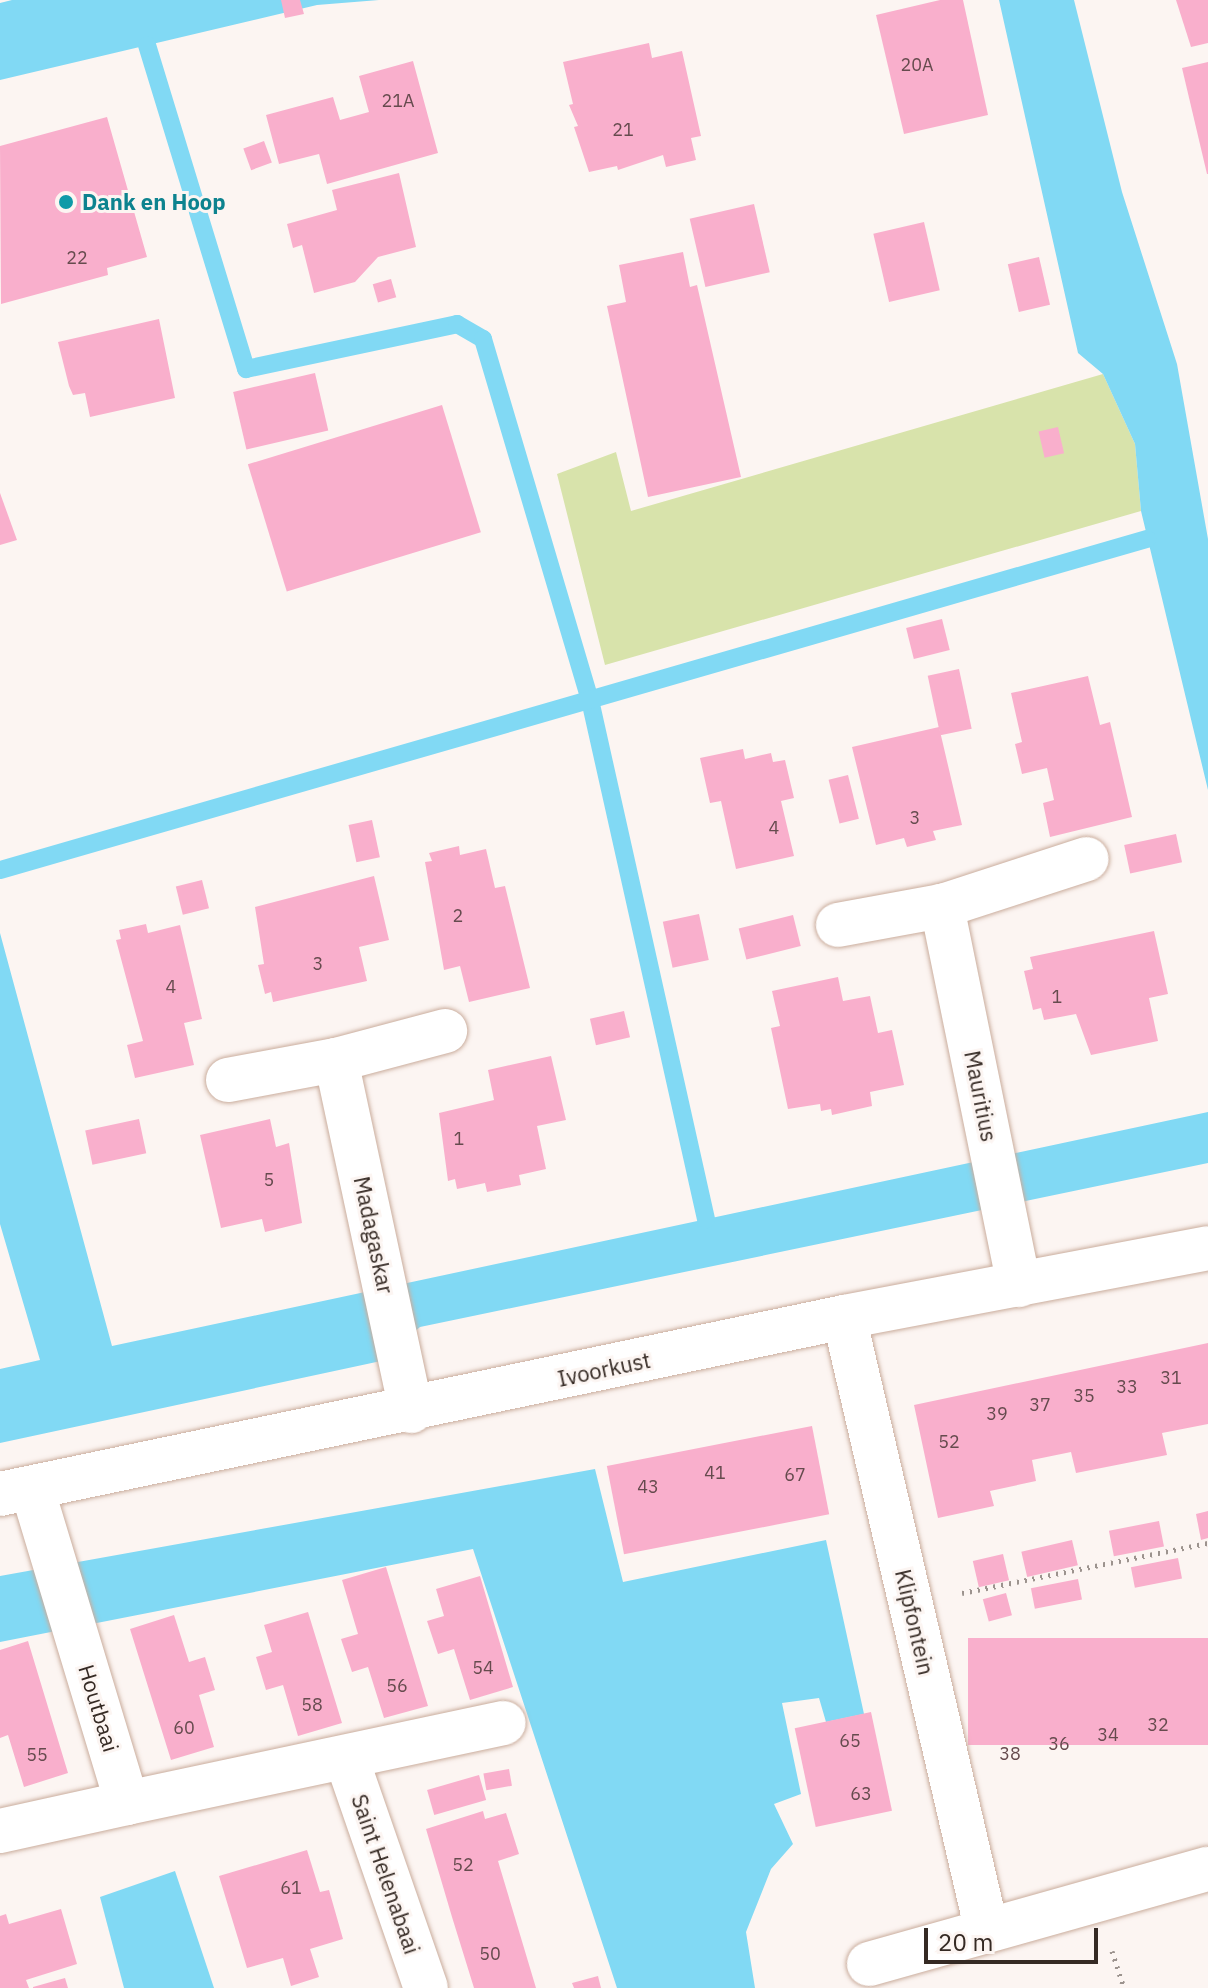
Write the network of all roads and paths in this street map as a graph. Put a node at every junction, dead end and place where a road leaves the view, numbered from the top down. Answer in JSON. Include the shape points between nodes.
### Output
{"nodes":[{"id":1,"x":1087,"y":859,"type":"dead end"},
{"id":2,"x":942,"y":906,"type":"junction"},
{"id":3,"x":838,"y":925,"type":"dead end"},
{"id":4,"x":445,"y":1031,"type":"dead end"},
{"id":5,"x":336,"y":1060,"type":"junction"},
{"id":6,"x":228,"y":1080,"type":"dead end"},
{"id":7,"x":1208,"y":1248,"type":"edge"},
{"id":8,"x":1019,"y":1285,"type":"junction"},
{"id":9,"x":844,"y":1317,"type":"junction"},
{"id":10,"x":407,"y":1390,"type":"junction"},
{"id":11,"x":16,"y":1491,"type":"edge"},
{"id":12,"x":1208,"y":1543,"type":"edge"},
{"id":13,"x":910,"y":1604,"type":"junction"},
{"id":14,"x":504,"y":1723,"type":"dead end"},
{"id":15,"x":347,"y":1760,"type":"junction"},
{"id":16,"x":127,"y":1803,"type":"junction"},
{"id":17,"x":0,"y":1831,"type":"edge"},
{"id":18,"x":1208,"y":1869,"type":"edge"},
{"id":19,"x":986,"y":1927,"type":"junction"},
{"id":20,"x":869,"y":1964,"type":"dead end"},
{"id":21,"x":426,"y":1988,"type":"edge"}],
"edges":[{"from":1,"to":2,"type":"street"},
{"from":2,"to":3,"type":"street"},
{"from":2,"to":8,"type":"street","name":"Mauritius"},
{"from":4,"to":5,"type":"street"},
{"from":5,"to":6,"type":"street"},
{"from":5,"to":10,"type":"street","name":"Madagaskar"},
{"from":7,"to":8,"type":"street","name":"Ivoorkust"},
{"from":8,"to":9,"type":"street","name":"Ivoorkust"},
{"from":9,"to":10,"type":"street","name":"Ivoorkust"},
{"from":9,"to":13,"type":"street","name":"Klipfontein"},
{"from":10,"to":11,"type":"street","name":"Ivoorkust"},
{"from":11,"to":16,"type":"street","name":"Houtbaai","via":[[52,1554]]},
{"from":12,"to":13,"type":"path"},
{"from":13,"to":19,"type":"street","name":"Klipfontein"},
{"from":14,"to":15,"type":"street"},
{"from":15,"to":16,"type":"street"},
{"from":15,"to":21,"type":"street","name":"Saint Helenabaai"},
{"from":16,"to":17,"type":"street"},
{"from":18,"to":19,"type":"street"},
{"from":19,"to":20,"type":"street"}]}
